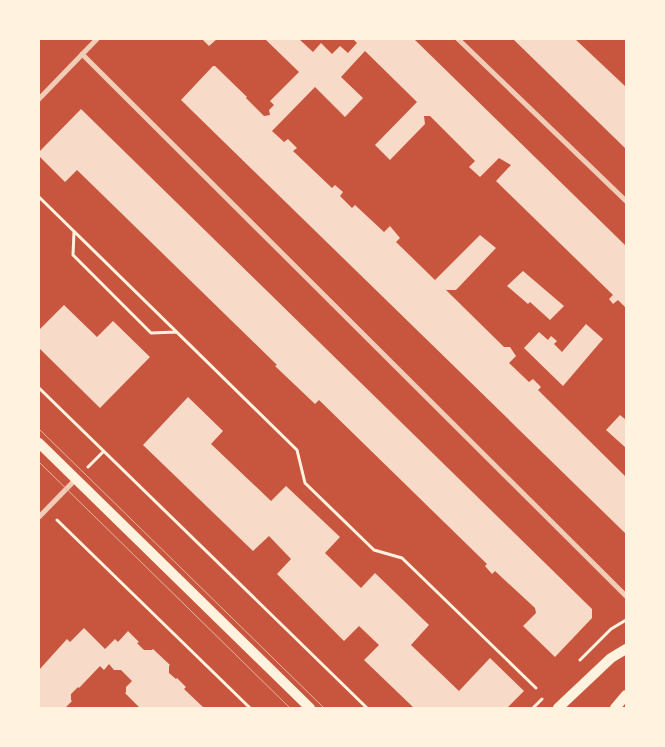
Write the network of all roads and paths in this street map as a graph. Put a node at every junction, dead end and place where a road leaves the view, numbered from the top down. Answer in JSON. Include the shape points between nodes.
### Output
{"nodes":[{"id":1,"x":97,"y":39,"type":"edge"},
{"id":2,"x":458,"y":39,"type":"edge"},
{"id":3,"x":82,"y":54,"type":"junction"},
{"id":4,"x":39,"y":99,"type":"edge"},
{"id":5,"x":39,"y":197,"type":"edge"},
{"id":6,"x":626,"y":201,"type":"edge"},
{"id":7,"x":74,"y":231,"type":"junction"},
{"id":8,"x":176,"y":332,"type":"junction"},
{"id":9,"x":39,"y":388,"type":"edge"},
{"id":10,"x":39,"y":442,"type":"edge"},
{"id":11,"x":76,"y":479,"type":"junction"},
{"id":12,"x":39,"y":517,"type":"edge"},
{"id":13,"x":56,"y":518,"type":"dead end"},
{"id":14,"x":626,"y":596,"type":"edge"},
{"id":15,"x":626,"y":620,"type":"edge"},
{"id":16,"x":611,"y":629,"type":"dead end"},
{"id":17,"x":626,"y":649,"type":"edge"},
{"id":18,"x":536,"y":688,"type":"dead end"},
{"id":19,"x":626,"y":695,"type":"edge"},
{"id":20,"x":250,"y":708,"type":"edge"},
{"id":21,"x":310,"y":708,"type":"edge"},
{"id":22,"x":367,"y":708,"type":"edge"},
{"id":23,"x":558,"y":708,"type":"edge"},
{"id":24,"x":615,"y":708,"type":"edge"}],
"edges":[{"from":1,"to":3,"type":"street"},
{"from":2,"to":6,"type":"street"},
{"from":3,"to":4,"type":"street"},
{"from":3,"to":14,"type":"street"},
{"from":5,"to":7,"type":"path"},
{"from":7,"to":8,"type":"path"},
{"from":7,"to":8,"type":"path","via":[[73,255],[151,333]]},
{"from":8,"to":18,"type":"path","via":[[297,450],[305,483],[374,550],[402,558]]},
{"from":9,"to":22,"type":"path"},
{"from":10,"to":11,"type":"main road"},
{"from":11,"to":12,"type":"street"},
{"from":11,"to":21,"type":"main road"},
{"from":13,"to":20,"type":"path"},
{"from":15,"to":16,"type":"path"},
{"from":17,"to":23,"type":"main road","via":[[611,658]]},
{"from":19,"to":24,"type":"main road"}]}
